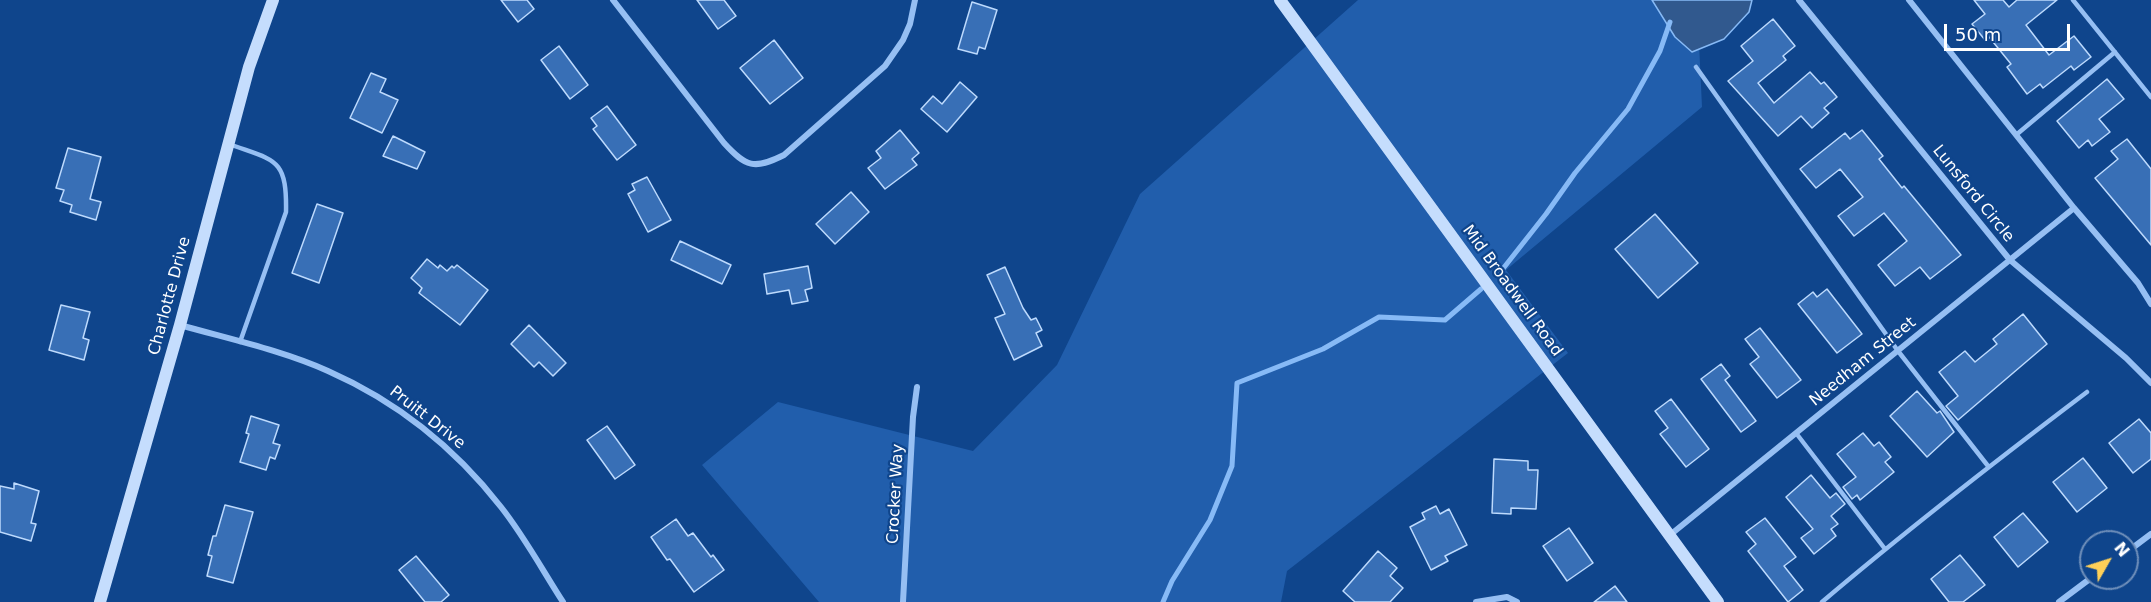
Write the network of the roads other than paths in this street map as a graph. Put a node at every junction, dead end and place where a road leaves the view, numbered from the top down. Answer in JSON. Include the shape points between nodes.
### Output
{"nodes":[{"id":1,"x":273,"y":0,"type":"edge"},
{"id":2,"x":613,"y":0,"type":"edge"},
{"id":3,"x":915,"y":0,"type":"edge"},
{"id":4,"x":1280,"y":0,"type":"edge"},
{"id":5,"x":1799,"y":0,"type":"edge"},
{"id":6,"x":1909,"y":0,"type":"edge"},
{"id":7,"x":2073,"y":0,"type":"edge"},
{"id":8,"x":2115,"y":52,"type":"junction"},
{"id":9,"x":1696,"y":67,"type":"dead end"},
{"id":10,"x":2151,"y":97,"type":"edge"},
{"id":11,"x":2016,"y":135,"type":"junction"},
{"id":12,"x":229,"y":144,"type":"junction"},
{"id":13,"x":2074,"y":208,"type":"junction"},
{"id":14,"x":2010,"y":261,"type":"junction"},
{"id":15,"x":2151,"y":304,"type":"edge"},
{"id":16,"x":180,"y":325,"type":"junction"},
{"id":17,"x":240,"y":342,"type":"junction"},
{"id":18,"x":1898,"y":351,"type":"junction"},
{"id":19,"x":2151,"y":383,"type":"edge"},
{"id":20,"x":917,"y":387,"type":"dead end"},
{"id":21,"x":2087,"y":392,"type":"dead end"},
{"id":22,"x":1796,"y":433,"type":"junction"},
{"id":23,"x":1988,"y":466,"type":"junction"},
{"id":24,"x":1670,"y":536,"type":"junction"},
{"id":25,"x":1885,"y":549,"type":"junction"},
{"id":26,"x":2079,"y":587,"type":"edge"},
{"id":27,"x":100,"y":602,"type":"edge"},
{"id":28,"x":563,"y":602,"type":"edge"},
{"id":29,"x":903,"y":602,"type":"edge"},
{"id":30,"x":1476,"y":602,"type":"edge"},
{"id":31,"x":1517,"y":602,"type":"edge"},
{"id":32,"x":1718,"y":602,"type":"edge"},
{"id":33,"x":1822,"y":602,"type":"edge"},
{"id":34,"x":2059,"y":602,"type":"edge"}],
"edges":[{"from":1,"to":12,"type":"street","name":"Charlotte Drive","via":[[249,67]]},
{"from":2,"to":3,"type":"street","via":[[723,143],[737,157],[753,165],[769,163],[784,155],[885,66],[903,40]]},
{"from":4,"to":24,"type":"street","name":"Mid Broadwell Road"},
{"from":5,"to":14,"type":"street","name":"Lunsford Circle"},
{"from":6,"to":11,"type":"street"},
{"from":7,"to":8,"type":"lane"},
{"from":8,"to":10,"type":"lane"},
{"from":8,"to":11,"type":"lane"},
{"from":9,"to":18,"type":"lane"},
{"from":11,"to":13,"type":"street"},
{"from":12,"to":16,"type":"street","name":"Charlotte Drive"},
{"from":12,"to":17,"type":"lane","via":[[274,160],[282,171],[287,197],[286,212]]},
{"from":13,"to":14,"type":"street","name":"Needham Street"},
{"from":13,"to":15,"type":"street"},
{"from":14,"to":18,"type":"street","name":"Needham Street"},
{"from":14,"to":19,"type":"street","name":"Lunsford Circle"},
{"from":16,"to":17,"type":"street","name":"Pruitt Drive"},
{"from":16,"to":27,"type":"street","name":"Charlotte Drive"},
{"from":17,"to":28,"type":"street","name":"Pruitt Drive","via":[[328,371],[388,402],[436,438],[503,508]]},
{"from":18,"to":22,"type":"street","name":"Needham Street"},
{"from":18,"to":23,"type":"lane"},
{"from":20,"to":29,"type":"street","name":"Crocker Way"},
{"from":21,"to":23,"type":"lane"},
{"from":22,"to":24,"type":"street","name":"Needham Street"},
{"from":22,"to":25,"type":"lane"},
{"from":23,"to":25,"type":"lane"},
{"from":24,"to":32,"type":"street","name":"Mid Broadwell Road"},
{"from":25,"to":33,"type":"lane"},
{"from":26,"to":34,"type":"street"},
{"from":30,"to":31,"type":"street","via":[[1507,597]]}]}
